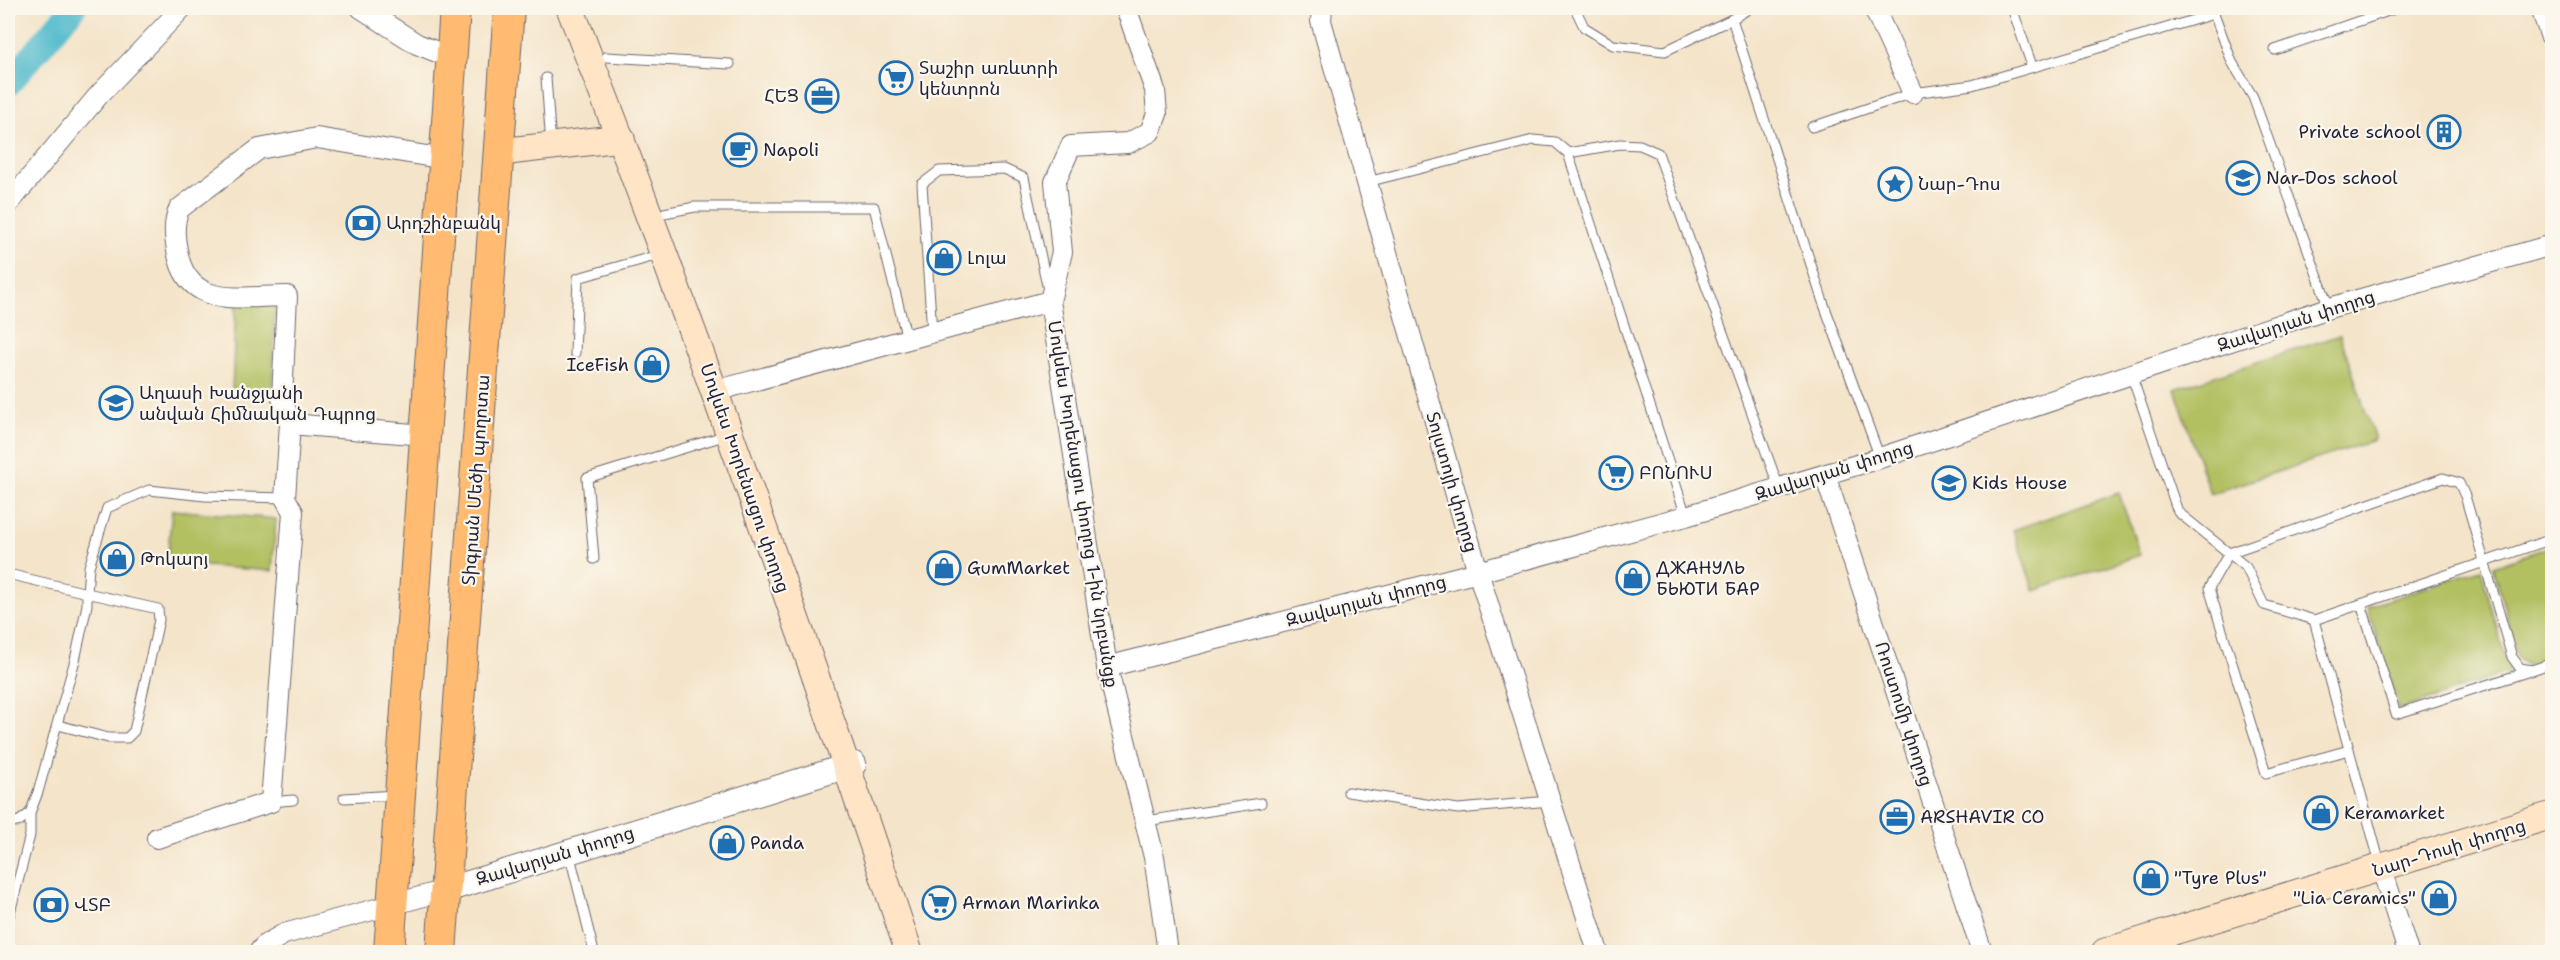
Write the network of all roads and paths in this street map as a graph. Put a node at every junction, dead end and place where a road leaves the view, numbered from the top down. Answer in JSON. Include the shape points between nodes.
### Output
{"nodes":[{"id":1,"x":182,"y":8,"type":"edge"},
{"id":2,"x":361,"y":8,"type":"edge"},
{"id":3,"x":455,"y":8,"type":"edge"},
{"id":4,"x":509,"y":8,"type":"edge"},
{"id":5,"x":570,"y":8,"type":"edge"},
{"id":6,"x":589,"y":8,"type":"edge"},
{"id":7,"x":1126,"y":8,"type":"edge"},
{"id":8,"x":1322,"y":8,"type":"edge"},
{"id":9,"x":1575,"y":8,"type":"edge"},
{"id":10,"x":1750,"y":8,"type":"edge"},
{"id":11,"x":1874,"y":8,"type":"edge"},
{"id":12,"x":2012,"y":8,"type":"edge"},
{"id":13,"x":2397,"y":8,"type":"edge"},
{"id":14,"x":2543,"y":8,"type":"edge"},
{"id":15,"x":2213,"y":11,"type":"edge"},
{"id":16,"x":1732,"y":19,"type":"junction"},
{"id":17,"x":2553,"y":34,"type":"edge"},
{"id":18,"x":2275,"y":50,"type":"dead end"},
{"id":19,"x":606,"y":57,"type":"junction"},
{"id":20,"x":452,"y":58,"type":"junction"},
{"id":21,"x":730,"y":64,"type":"dead end"},
{"id":22,"x":2032,"y":66,"type":"junction"},
{"id":23,"x":546,"y":78,"type":"dead end"},
{"id":24,"x":1913,"y":93,"type":"junction"},
{"id":25,"x":1812,"y":127,"type":"dead end"},
{"id":26,"x":621,"y":138,"type":"junction"},
{"id":27,"x":552,"y":147,"type":"junction"},
{"id":28,"x":500,"y":152,"type":"junction"},
{"id":29,"x":1568,"y":153,"type":"junction"},
{"id":30,"x":445,"y":159,"type":"junction"},
{"id":31,"x":1367,"y":182,"type":"junction"},
{"id":32,"x":8,"y":204,"type":"edge"},
{"id":33,"x":664,"y":213,"type":"junction"},
{"id":34,"x":2553,"y":245,"type":"edge"},
{"id":35,"x":664,"y":254,"type":"junction"},
{"id":36,"x":1050,"y":301,"type":"junction"},
{"id":37,"x":2329,"y":309,"type":"junction"},
{"id":38,"x":932,"y":332,"type":"junction"},
{"id":39,"x":907,"y":339,"type":"junction"},
{"id":40,"x":575,"y":353,"type":"dead end"},
{"id":41,"x":2131,"y":374,"type":"junction"},
{"id":42,"x":720,"y":389,"type":"junction"},
{"id":43,"x":290,"y":424,"type":"junction"},
{"id":44,"x":425,"y":435,"type":"junction"},
{"id":45,"x":730,"y":435,"type":"junction"},
{"id":46,"x":1880,"y":458,"type":"junction"},
{"id":47,"x":1825,"y":475,"type":"junction"},
{"id":48,"x":1779,"y":488,"type":"junction"},
{"id":49,"x":285,"y":498,"type":"junction"},
{"id":50,"x":1686,"y":516,"type":"junction"},
{"id":51,"x":2553,"y":539,"type":"edge"},
{"id":52,"x":2229,"y":553,"type":"junction"},
{"id":53,"x":594,"y":559,"type":"dead end"},
{"id":54,"x":2485,"y":562,"type":"junction"},
{"id":55,"x":1478,"y":572,"type":"junction"},
{"id":56,"x":8,"y":574,"type":"edge"},
{"id":57,"x":87,"y":593,"type":"junction"},
{"id":58,"x":2361,"y":604,"type":"junction"},
{"id":59,"x":2314,"y":620,"type":"junction"},
{"id":60,"x":2553,"y":663,"type":"edge"},
{"id":61,"x":1107,"y":667,"type":"junction"},
{"id":62,"x":2532,"y":670,"type":"junction"},
{"id":63,"x":58,"y":725,"type":"junction"},
{"id":64,"x":2349,"y":750,"type":"junction"},
{"id":65,"x":851,"y":765,"type":"junction"},
{"id":66,"x":1348,"y":792,"type":"dead end"},
{"id":67,"x":400,"y":795,"type":"junction"},
{"id":68,"x":344,"y":798,"type":"dead end"},
{"id":69,"x":292,"y":800,"type":"dead end"},
{"id":70,"x":1550,"y":801,"type":"junction"},
{"id":71,"x":271,"y":802,"type":"junction"},
{"id":72,"x":1261,"y":803,"type":"dead end"},
{"id":73,"x":30,"y":813,"type":"junction"},
{"id":74,"x":2553,"y":815,"type":"edge"},
{"id":75,"x":8,"y":820,"type":"edge"},
{"id":76,"x":1146,"y":821,"type":"junction"},
{"id":77,"x":157,"y":838,"type":"dead end"},
{"id":78,"x":569,"y":852,"type":"junction"},
{"id":79,"x":2382,"y":869,"type":"junction"},
{"id":80,"x":446,"y":890,"type":"junction"},
{"id":81,"x":10,"y":894,"type":"edge"},
{"id":82,"x":391,"y":905,"type":"junction"},
{"id":83,"x":8,"y":920,"type":"edge"},
{"id":84,"x":259,"y":952,"type":"edge"},
{"id":85,"x":389,"y":952,"type":"edge"},
{"id":86,"x":441,"y":952,"type":"edge"},
{"id":87,"x":594,"y":952,"type":"edge"},
{"id":88,"x":909,"y":952,"type":"edge"},
{"id":89,"x":917,"y":952,"type":"edge"},
{"id":90,"x":1168,"y":952,"type":"edge"},
{"id":91,"x":1598,"y":952,"type":"edge"},
{"id":92,"x":1982,"y":952,"type":"edge"},
{"id":93,"x":2105,"y":952,"type":"edge"},
{"id":94,"x":2408,"y":952,"type":"edge"}],
"edges":[{"from":1,"to":32,"type":"street","via":[[98,96]]},
{"from":2,"to":20,"type":"street","via":[[417,44]]},
{"from":3,"to":20,"type":"main road"},
{"from":4,"to":28,"type":"main road","name":"Տիգրան Մեծի պողոտա"},
{"from":5,"to":26,"type":"main road","name":"Մովսես Խորենացու փողոց"},
{"from":6,"to":19,"type":"main road","name":"Մովսես Խորենացու փողոց"},
{"from":7,"to":36,"type":"street","via":[[1155,90],[1157,114],[1150,132],[1128,143],[1071,146],[1055,182],[1062,252]]},
{"from":8,"to":31,"type":"street","name":"Տոլստոյի փողոց","via":[[1321,21]]},
{"from":9,"to":16,"type":"lane","via":[[1584,27],[1612,45],[1665,51]]},
{"from":10,"to":16,"type":"lane"},
{"from":11,"to":24,"type":"street"},
{"from":12,"to":22,"type":"lane"},
{"from":13,"to":18,"type":"lane"},
{"from":14,"to":17,"type":"street"},
{"from":15,"to":22,"type":"lane"},
{"from":15,"to":37,"type":"lane","via":[[2232,62],[2253,97]]},
{"from":16,"to":46,"type":"lane","via":[[1818,288]]},
{"from":19,"to":21,"type":"lane"},
{"from":19,"to":33,"type":"main road","name":"Մովսես Խորենացու փողոց"},
{"from":20,"to":30,"type":"main road"},
{"from":22,"to":24,"type":"lane","via":[[1972,85]]},
{"from":23,"to":27,"type":"lane"},
{"from":24,"to":25,"type":"lane"},
{"from":26,"to":27,"type":"main road"},
{"from":26,"to":35,"type":"main road","name":"Մովսես Խորենացու փողոց"},
{"from":27,"to":28,"type":"main road"},
{"from":28,"to":80,"type":"main road","name":"Տիգրան Մեծի պողոտա"},
{"from":29,"to":31,"type":"lane","via":[[1555,142],[1533,140]]},
{"from":29,"to":48,"type":"lane","via":[[1620,144],[1640,145],[1658,153]]},
{"from":29,"to":50,"type":"lane"},
{"from":30,"to":43,"type":"street","via":[[317,138],[306,140],[259,149],[179,209],[174,235],[179,264],[194,287],[211,296],[287,296],[282,398]]},
{"from":30,"to":44,"type":"main road"},
{"from":31,"to":55,"type":"street","name":"Տոլստոյի փողոց"},
{"from":33,"to":39,"type":"lane","via":[[694,207],[874,207]]},
{"from":33,"to":42,"type":"main road","name":"Մովսես Խորենացու փողոց"},
{"from":34,"to":37,"type":"street","name":"Զավարյան փողոց"},
{"from":35,"to":40,"type":"lane","via":[[578,278]]},
{"from":35,"to":42,"type":"main road","name":"Մովսես Խորենացու փողոց"},
{"from":36,"to":38,"type":"street"},
{"from":36,"to":38,"type":"lane","via":[[1024,178],[1004,169],[939,171],[922,184]]},
{"from":36,"to":61,"type":"street","name":"Մովսես Խորենացու փողոց 1-ին նրբանցք"},
{"from":37,"to":41,"type":"street","name":"Զավարյան փողոց"},
{"from":38,"to":39,"type":"street"},
{"from":39,"to":42,"type":"street"},
{"from":41,"to":46,"type":"street","name":"Զավարյան փողոց"},
{"from":41,"to":52,"type":"lane","via":[[2178,512]]},
{"from":42,"to":45,"type":"main road","name":"Մովսես Խորենացու փողոց"},
{"from":42,"to":65,"type":"main road","name":"Մովսես Խորենացու փողոց"},
{"from":43,"to":44,"type":"street"},
{"from":43,"to":49,"type":"street"},
{"from":44,"to":67,"type":"main road"},
{"from":45,"to":53,"type":"lane","via":[[587,478]]},
{"from":45,"to":65,"type":"main road","name":"Մովսես Խորենացու փողոց"},
{"from":46,"to":47,"type":"street","name":"Զավարյան փողոց"},
{"from":47,"to":48,"type":"street","name":"Զավարյան փողոց"},
{"from":47,"to":92,"type":"street","name":"Ռոստոմի փողոց"},
{"from":48,"to":50,"type":"street","name":"Զավարյան փողոց"},
{"from":49,"to":57,"type":"lane","via":[[149,490],[107,508],[89,567]]},
{"from":49,"to":71,"type":"street","via":[[293,512]]},
{"from":50,"to":55,"type":"street","name":"Զավարյան փողոց"},
{"from":51,"to":54,"type":"lane"},
{"from":52,"to":54,"type":"lane","via":[[2443,478],[2459,483]]},
{"from":52,"to":59,"type":"lane","via":[[2246,567],[2264,605]]},
{"from":52,"to":64,"type":"lane","via":[[2208,588],[2266,773]]},
{"from":54,"to":58,"type":"lane"},
{"from":54,"to":62,"type":"lane","via":[[2512,657],[2520,668]]},
{"from":55,"to":61,"type":"street","name":"Զավարյան փողոց"},
{"from":55,"to":70,"type":"street","name":"Տոլստոյի փողոց"},
{"from":56,"to":57,"type":"lane"},
{"from":57,"to":63,"type":"lane"},
{"from":57,"to":63,"type":"lane","via":[[158,609],[159,620],[134,731],[127,738],[108,738]]},
{"from":58,"to":59,"type":"lane"},
{"from":58,"to":62,"type":"lane","via":[[2396,714]]},
{"from":59,"to":64,"type":"lane"},
{"from":60,"to":62,"type":"lane"},
{"from":61,"to":76,"type":"street","name":"Մովսես Խորենացու փողոց 1-ին նրբանցք"},
{"from":63,"to":73,"type":"lane"},
{"from":64,"to":79,"type":"lane"},
{"from":65,"to":78,"type":"street","name":"Զավարյան փողոց"},
{"from":65,"to":88,"type":"main road","name":"Մովսես Խորենացու փողոց"},
{"from":65,"to":89,"type":"main road","name":"Մովսես Խորենացու փողոց"},
{"from":66,"to":70,"type":"lane","via":[[1458,809]]},
{"from":67,"to":68,"type":"lane"},
{"from":67,"to":82,"type":"main road"},
{"from":69,"to":71,"type":"lane"},
{"from":70,"to":91,"type":"street","name":"Տոլստոյի փողոց"},
{"from":71,"to":77,"type":"street"},
{"from":72,"to":76,"type":"lane"},
{"from":73,"to":75,"type":"lane","via":[[18,822]]},
{"from":73,"to":81,"type":"lane","via":[[30,835]]},
{"from":74,"to":79,"type":"main road","name":"Նար-Դոսի փողոց"},
{"from":76,"to":90,"type":"street","name":"Մովսես Խորենացու փողոց 1-ին նրբանցք"},
{"from":78,"to":80,"type":"street","name":"Զավարյան փողոց"},
{"from":78,"to":87,"type":"lane"},
{"from":79,"to":93,"type":"main road","name":"Նար-Դոսի փողոց"},
{"from":79,"to":94,"type":"street"},
{"from":80,"to":82,"type":"street","name":"Զավարյան փողոց"},
{"from":80,"to":86,"type":"main road","name":"Տիգրան Մեծի պողոտա"},
{"from":81,"to":83,"type":"lane"},
{"from":82,"to":84,"type":"street","name":"Զավարյան փողոց","via":[[284,934]]},
{"from":82,"to":85,"type":"main road"}]}
